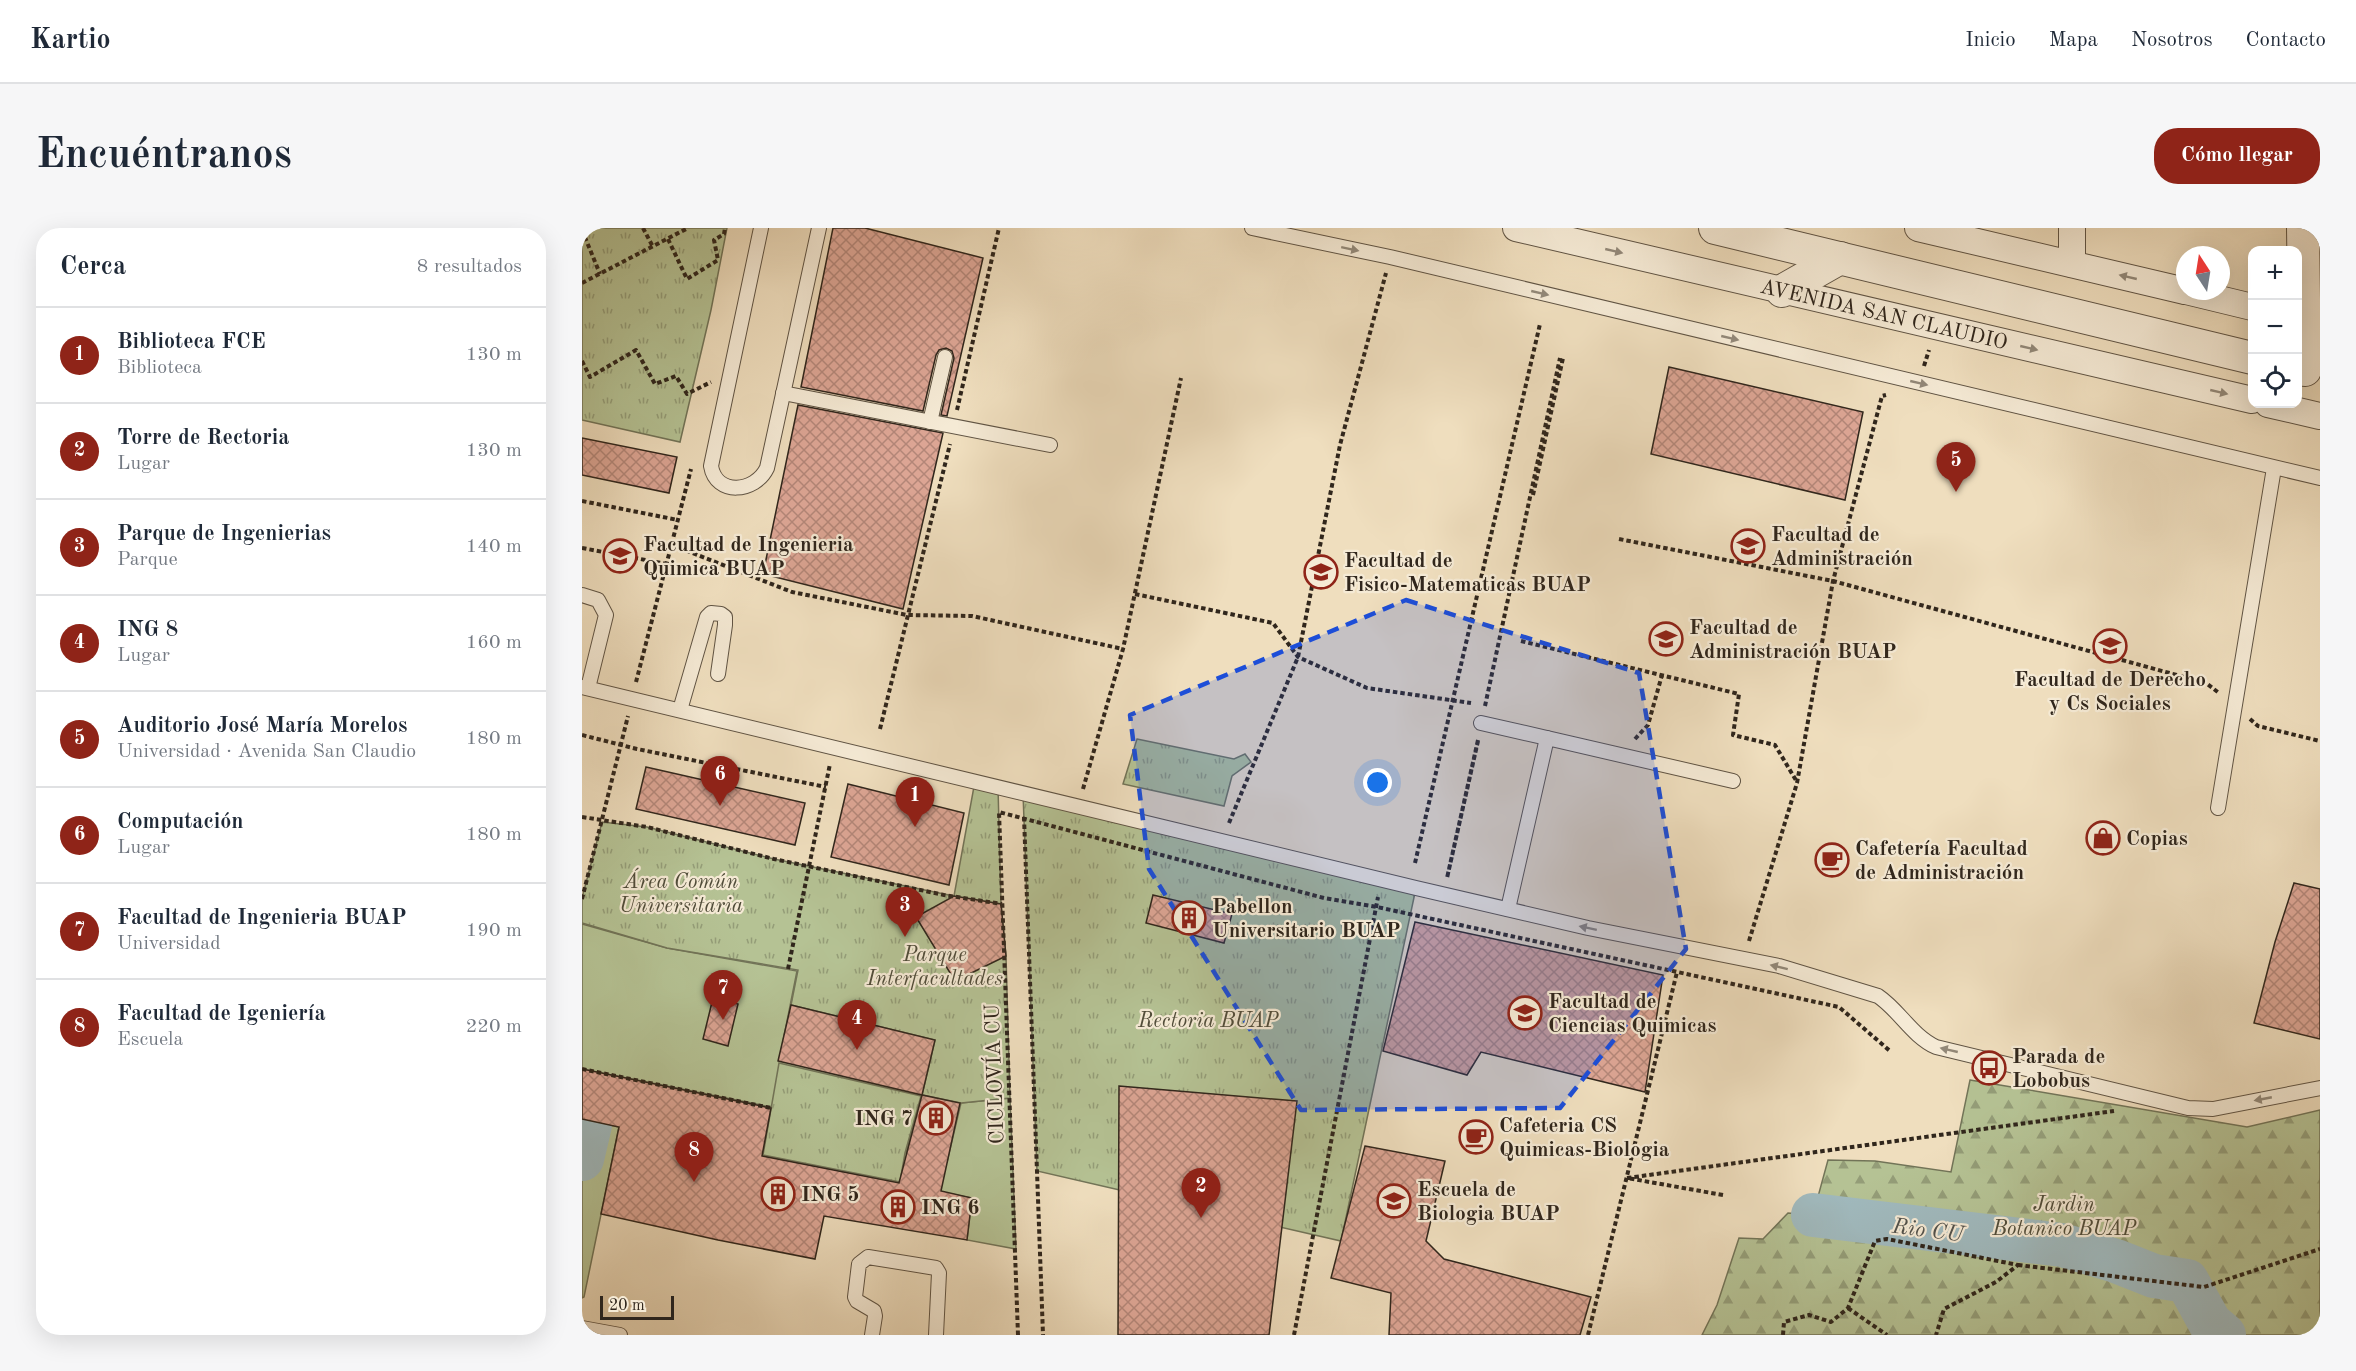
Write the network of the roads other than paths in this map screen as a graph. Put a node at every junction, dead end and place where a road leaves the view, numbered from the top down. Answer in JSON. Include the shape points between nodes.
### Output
{"nodes":[{"id":1,"x":761,"y":228,"type":"edge"},
{"id":2,"x":819,"y":228,"type":"edge"},
{"id":3,"x":1252,"y":228,"type":"edge"},
{"id":4,"x":1516,"y":228,"type":"edge"},
{"id":5,"x":1715,"y":228,"type":"edge"},
{"id":6,"x":1918,"y":228,"type":"edge"},
{"id":7,"x":2072,"y":228,"type":"edge"},
{"id":8,"x":2303,"y":228,"type":"edge"},
{"id":9,"x":1840,"y":258,"type":"junction"},
{"id":10,"x":2073,"y":264,"type":"junction"},
{"id":11,"x":2176,"y":289,"type":"edge"},
{"id":12,"x":1782,"y":291,"type":"junction"},
{"id":13,"x":2224,"y":300,"type":"edge"},
{"id":14,"x":2248,"y":306,"type":"edge"},
{"id":15,"x":2307,"y":320,"type":"edge"},
{"id":16,"x":945,"y":357,"type":"dead end"},
{"id":17,"x":2248,"y":357,"type":"edge"},
{"id":18,"x":2308,"y":371,"type":"edge"},
{"id":19,"x":783,"y":393,"type":"junction"},
{"id":20,"x":2248,"y":399,"type":"edge"},
{"id":21,"x":2285,"y":408,"type":"edge"},
{"id":22,"x":2320,"y":416,"type":"edge"},
{"id":23,"x":930,"y":422,"type":"junction"},
{"id":24,"x":1050,"y":445,"type":"dead end"},
{"id":25,"x":2274,"y":468,"type":"junction"},
{"id":26,"x":2320,"y":478,"type":"edge"},
{"id":27,"x":582,"y":596,"type":"edge"},
{"id":28,"x":718,"y":674,"type":"dead end"},
{"id":29,"x":585,"y":688,"type":"edge"},
{"id":30,"x":680,"y":711,"type":"junction"},
{"id":31,"x":1482,"y":724,"type":"road end"},
{"id":32,"x":1547,"y":738,"type":"junction"},
{"id":33,"x":1733,"y":781,"type":"dead end"},
{"id":34,"x":2218,"y":808,"type":"dead end"},
{"id":35,"x":1508,"y":909,"type":"junction"},
{"id":36,"x":2320,"y":1088,"type":"edge"},
{"id":37,"x":582,"y":1328,"type":"edge"},
{"id":38,"x":620,"y":1335,"type":"edge"},
{"id":39,"x":872,"y":1335,"type":"edge"},
{"id":40,"x":936,"y":1335,"type":"edge"}],
"edges":[{"from":1,"to":19,"type":"lane","via":[[711,465],[719,483],[745,487],[764,476]]},
{"from":2,"to":19,"type":"lane"},
{"from":3,"to":25,"type":"lane","one_way":true,"via":[[1390,257]]},
{"from":4,"to":12,"type":"street","name":"AVENIDA SAN CLAUDIO","one_way":true},
{"from":5,"to":9,"type":"street","name":"AVENIDA SAN CLAUDIO"},
{"from":6,"to":10,"type":"street"},
{"from":7,"to":10,"type":"street"},
{"from":8,"to":15,"type":"street"},
{"from":9,"to":12,"type":"street"},
{"from":9,"to":17,"type":"street","name":"AVENIDA SAN CLAUDIO"},
{"from":11,"to":10,"type":"street","one_way":true},
{"from":12,"to":20,"type":"street","name":"AVENIDA SAN CLAUDIO","one_way":true},
{"from":13,"to":14,"type":"street"},
{"from":15,"to":18,"type":"street"},
{"from":16,"to":23,"type":"lane"},
{"from":19,"to":23,"type":"lane"},
{"from":21,"to":22,"type":"street"},
{"from":23,"to":24,"type":"lane"},
{"from":25,"to":26,"type":"lane"},
{"from":25,"to":34,"type":"lane"},
{"from":27,"to":29,"type":"lane","via":[[598,600],[606,615]]},
{"from":28,"to":30,"type":"lane","via":[[725,617],[711,613]]},
{"from":29,"to":30,"type":"lane"},
{"from":30,"to":35,"type":"lane"},
{"from":31,"to":32,"type":"lane"},
{"from":32,"to":33,"type":"lane"},
{"from":32,"to":35,"type":"lane"},
{"from":36,"to":35,"type":"lane","one_way":true,"via":[[2213,1109],[2188,1108],[1936,1047],[1921,1039],[1878,996],[1779,966]]},
{"from":37,"to":38,"type":"lane"},
{"from":39,"to":40,"type":"lane","via":[[874,1311],[855,1297],[859,1264],[868,1257],[936,1268]]}]}
